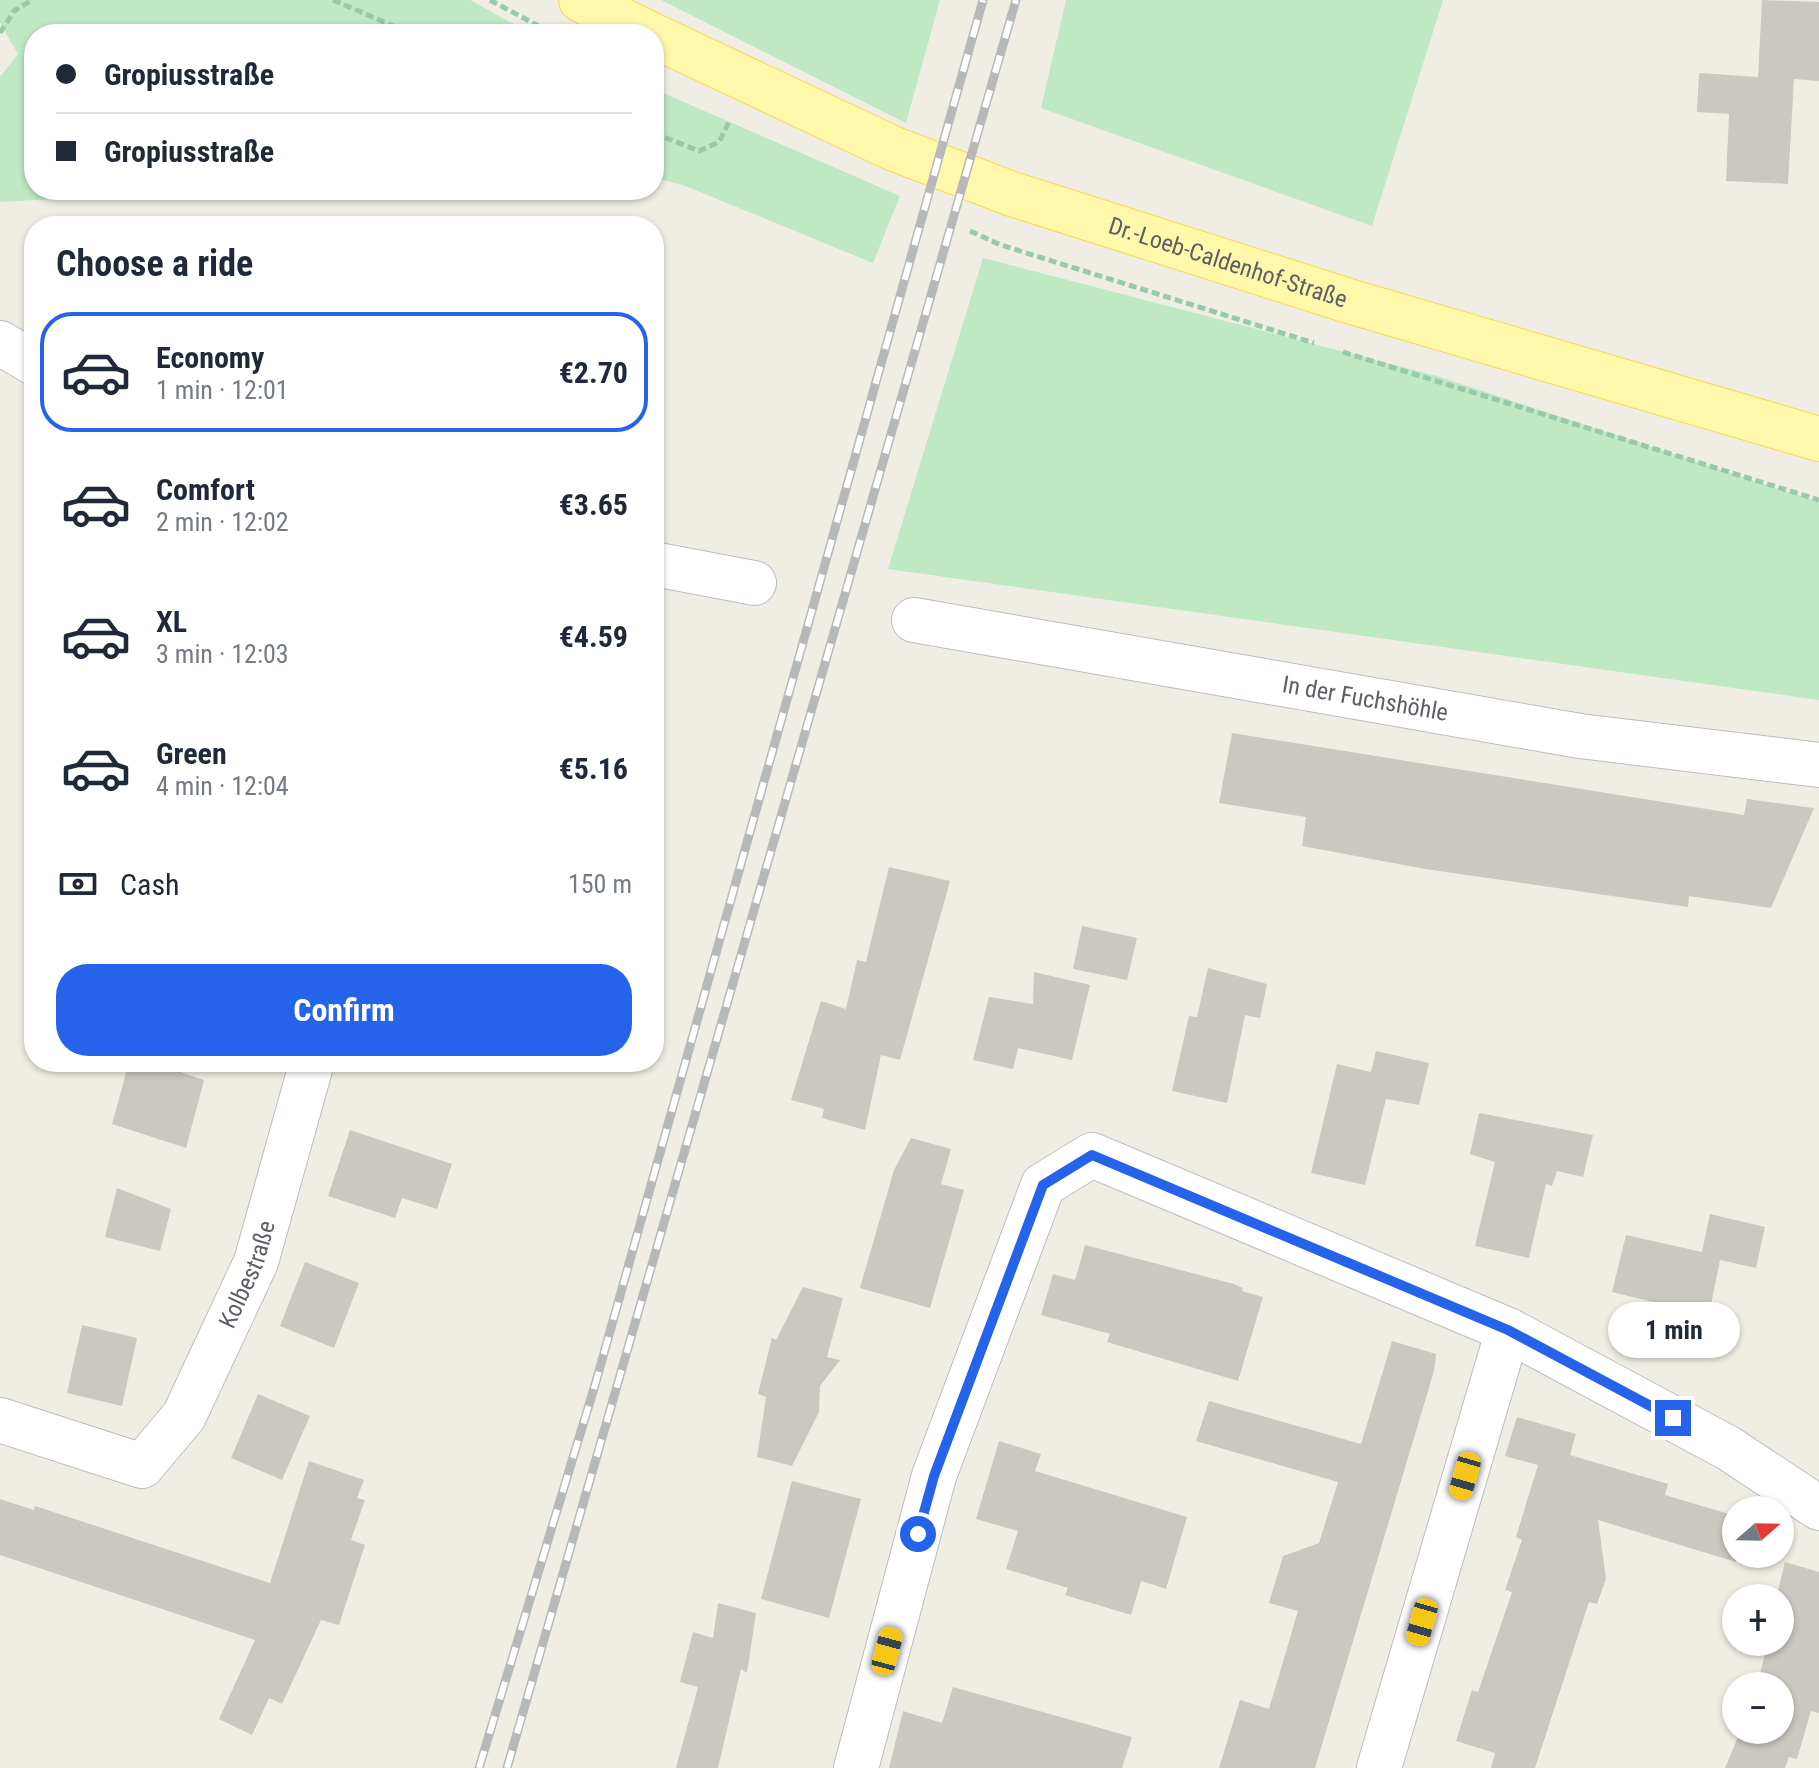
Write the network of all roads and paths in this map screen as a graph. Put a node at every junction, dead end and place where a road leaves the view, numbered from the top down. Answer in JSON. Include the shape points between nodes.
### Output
{"nodes":[{"id":1,"x":32,"y":0,"type":"edge"},
{"id":2,"x":333,"y":0,"type":"edge"},
{"id":3,"x":490,"y":0,"type":"edge"},
{"id":4,"x":581,"y":0,"type":"edge"},
{"id":5,"x":389,"y":24,"type":"edge"},
{"id":6,"x":534,"y":24,"type":"edge"},
{"id":7,"x":630,"y":24,"type":"edge"},
{"id":8,"x":0,"y":33,"type":"edge"},
{"id":9,"x":664,"y":41,"type":"edge"},
{"id":10,"x":730,"y":120,"type":"dead end"},
{"id":11,"x":664,"y":137,"type":"edge"},
{"id":12,"x":0,"y":343,"type":"edge"},
{"id":13,"x":24,"y":357,"type":"edge"},
{"id":14,"x":1819,"y":439,"type":"edge"},
{"id":15,"x":664,"y":566,"type":"edge"},
{"id":16,"x":754,"y":583,"type":"dead end"},
{"id":17,"x":914,"y":620,"type":"dead end"},
{"id":18,"x":1819,"y":765,"type":"edge"},
{"id":19,"x":309,"y":1072,"type":"edge"},
{"id":20,"x":1508,"y":1330,"type":"junction"},
{"id":21,"x":0,"y":1420,"type":"edge"},
{"id":22,"x":1819,"y":1508,"type":"edge"},
{"id":23,"x":856,"y":1768,"type":"edge"},
{"id":24,"x":1379,"y":1768,"type":"edge"}],
"edges":[{"from":1,"to":8,"type":"path","via":[[14,11]]},
{"from":2,"to":5,"type":"path"},
{"from":3,"to":6,"type":"path"},
{"from":4,"to":7,"type":"main road","name":"Dr.-Loeb-Caldenhof-Straße"},
{"from":9,"to":14,"type":"main road","name":"Dr.-Loeb-Caldenhof-Straße","via":[[892,148],[1012,194],[1352,302]]},
{"from":10,"to":11,"type":"path","via":[[719,142],[699,151]]},
{"from":12,"to":13,"type":"street"},
{"from":15,"to":16,"type":"street"},
{"from":17,"to":18,"type":"street","name":"In der Fuchshöhle","via":[[1580,736]]},
{"from":19,"to":21,"type":"street","name":"Kolbestraße","via":[[256,1262],[184,1416],[142,1466]]},
{"from":20,"to":22,"type":"street","via":[[1728,1448]]},
{"from":20,"to":23,"type":"street","via":[[1092,1155],[1043,1185],[934,1476]]},
{"from":20,"to":24,"type":"street"}]}
